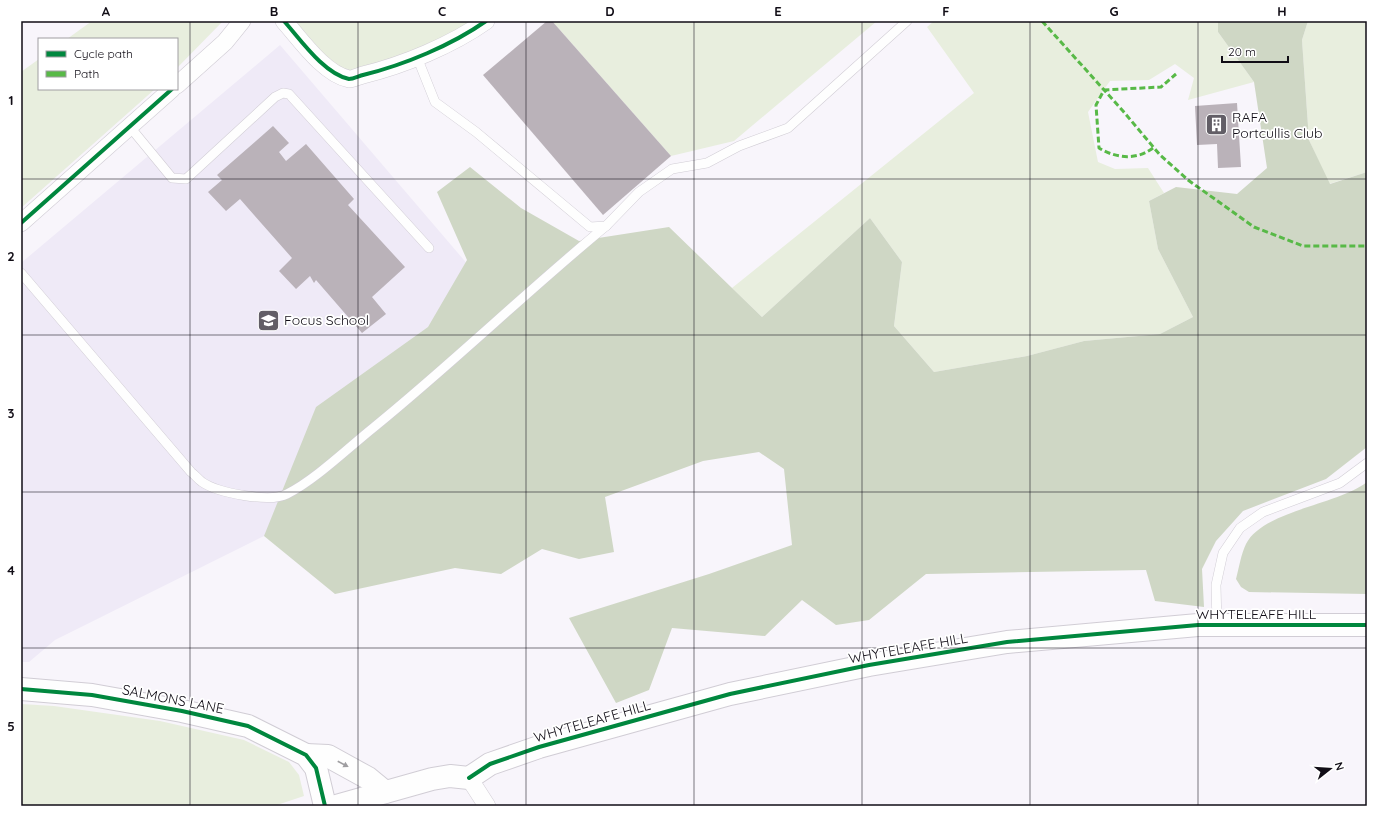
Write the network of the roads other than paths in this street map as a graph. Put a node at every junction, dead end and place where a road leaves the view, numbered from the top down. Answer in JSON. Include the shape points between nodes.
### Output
{"nodes":[{"id":1,"x":242,"y":21,"type":"edge"},
{"id":2,"x":284,"y":21,"type":"edge"},
{"id":3,"x":486,"y":21,"type":"edge"},
{"id":4,"x":907,"y":21,"type":"edge"},
{"id":5,"x":417,"y":57,"type":"junction"},
{"id":6,"x":178,"y":84,"type":"edge"},
{"id":7,"x":171,"y":90,"type":"edge"},
{"id":8,"x":130,"y":127,"type":"junction"},
{"id":9,"x":21,"y":223,"type":"edge"},
{"id":10,"x":606,"y":226,"type":"junction"},
{"id":11,"x":429,"y":248,"type":"dead end"},
{"id":12,"x":21,"y":273,"type":"edge"},
{"id":13,"x":1367,"y":463,"type":"edge"},
{"id":14,"x":1217,"y":625,"type":"junction"},
{"id":15,"x":1367,"y":625,"type":"edge"},
{"id":16,"x":21,"y":689,"type":"edge"},
{"id":17,"x":306,"y":755,"type":"junction"},
{"id":18,"x":469,"y":778,"type":"junction"},
{"id":19,"x":385,"y":792,"type":"junction"},
{"id":20,"x":325,"y":806,"type":"edge"},
{"id":21,"x":336,"y":806,"type":"edge"},
{"id":22,"x":487,"y":806,"type":"edge"}],
"edges":[{"from":1,"to":6,"type":"street","via":[[225,42]]},
{"from":2,"to":5,"type":"street","via":[[327,69],[350,79]]},
{"from":3,"to":5,"type":"street"},
{"from":4,"to":10,"type":"lane","via":[[788,128],[740,146],[707,163],[672,169],[639,192]]},
{"from":5,"to":10,"type":"lane","via":[[435,102],[476,132],[590,227]]},
{"from":7,"to":8,"type":"street"},
{"from":8,"to":9,"type":"street"},
{"from":8,"to":11,"type":"lane","via":[[172,178],[186,179],[275,97],[283,93],[289,94]]},
{"from":10,"to":12,"type":"lane","via":[[320,472],[286,495],[259,498],[234,494],[203,483],[191,472]]},
{"from":13,"to":14,"type":"lane","via":[[1340,483],[1263,512],[1240,528],[1223,553],[1216,585]]},
{"from":14,"to":15,"type":"street","name":"WHYTELEAFE HILL"},
{"from":14,"to":18,"type":"street","name":"WHYTELEAFE HILL","via":[[1007,642],[869,665],[730,694],[539,747],[490,764]]},
{"from":16,"to":17,"type":"street","name":"SALMONS LANE","via":[[92,695],[248,726]]},
{"from":17,"to":19,"type":"street","name":"SALMONS LANE","one_way":true,"via":[[328,756],[368,778]]},
{"from":17,"to":20,"type":"street","via":[[316,768]]},
{"from":18,"to":19,"type":"street","via":[[450,776]]},
{"from":18,"to":22,"type":"street"},
{"from":19,"to":21,"type":"street"}]}
